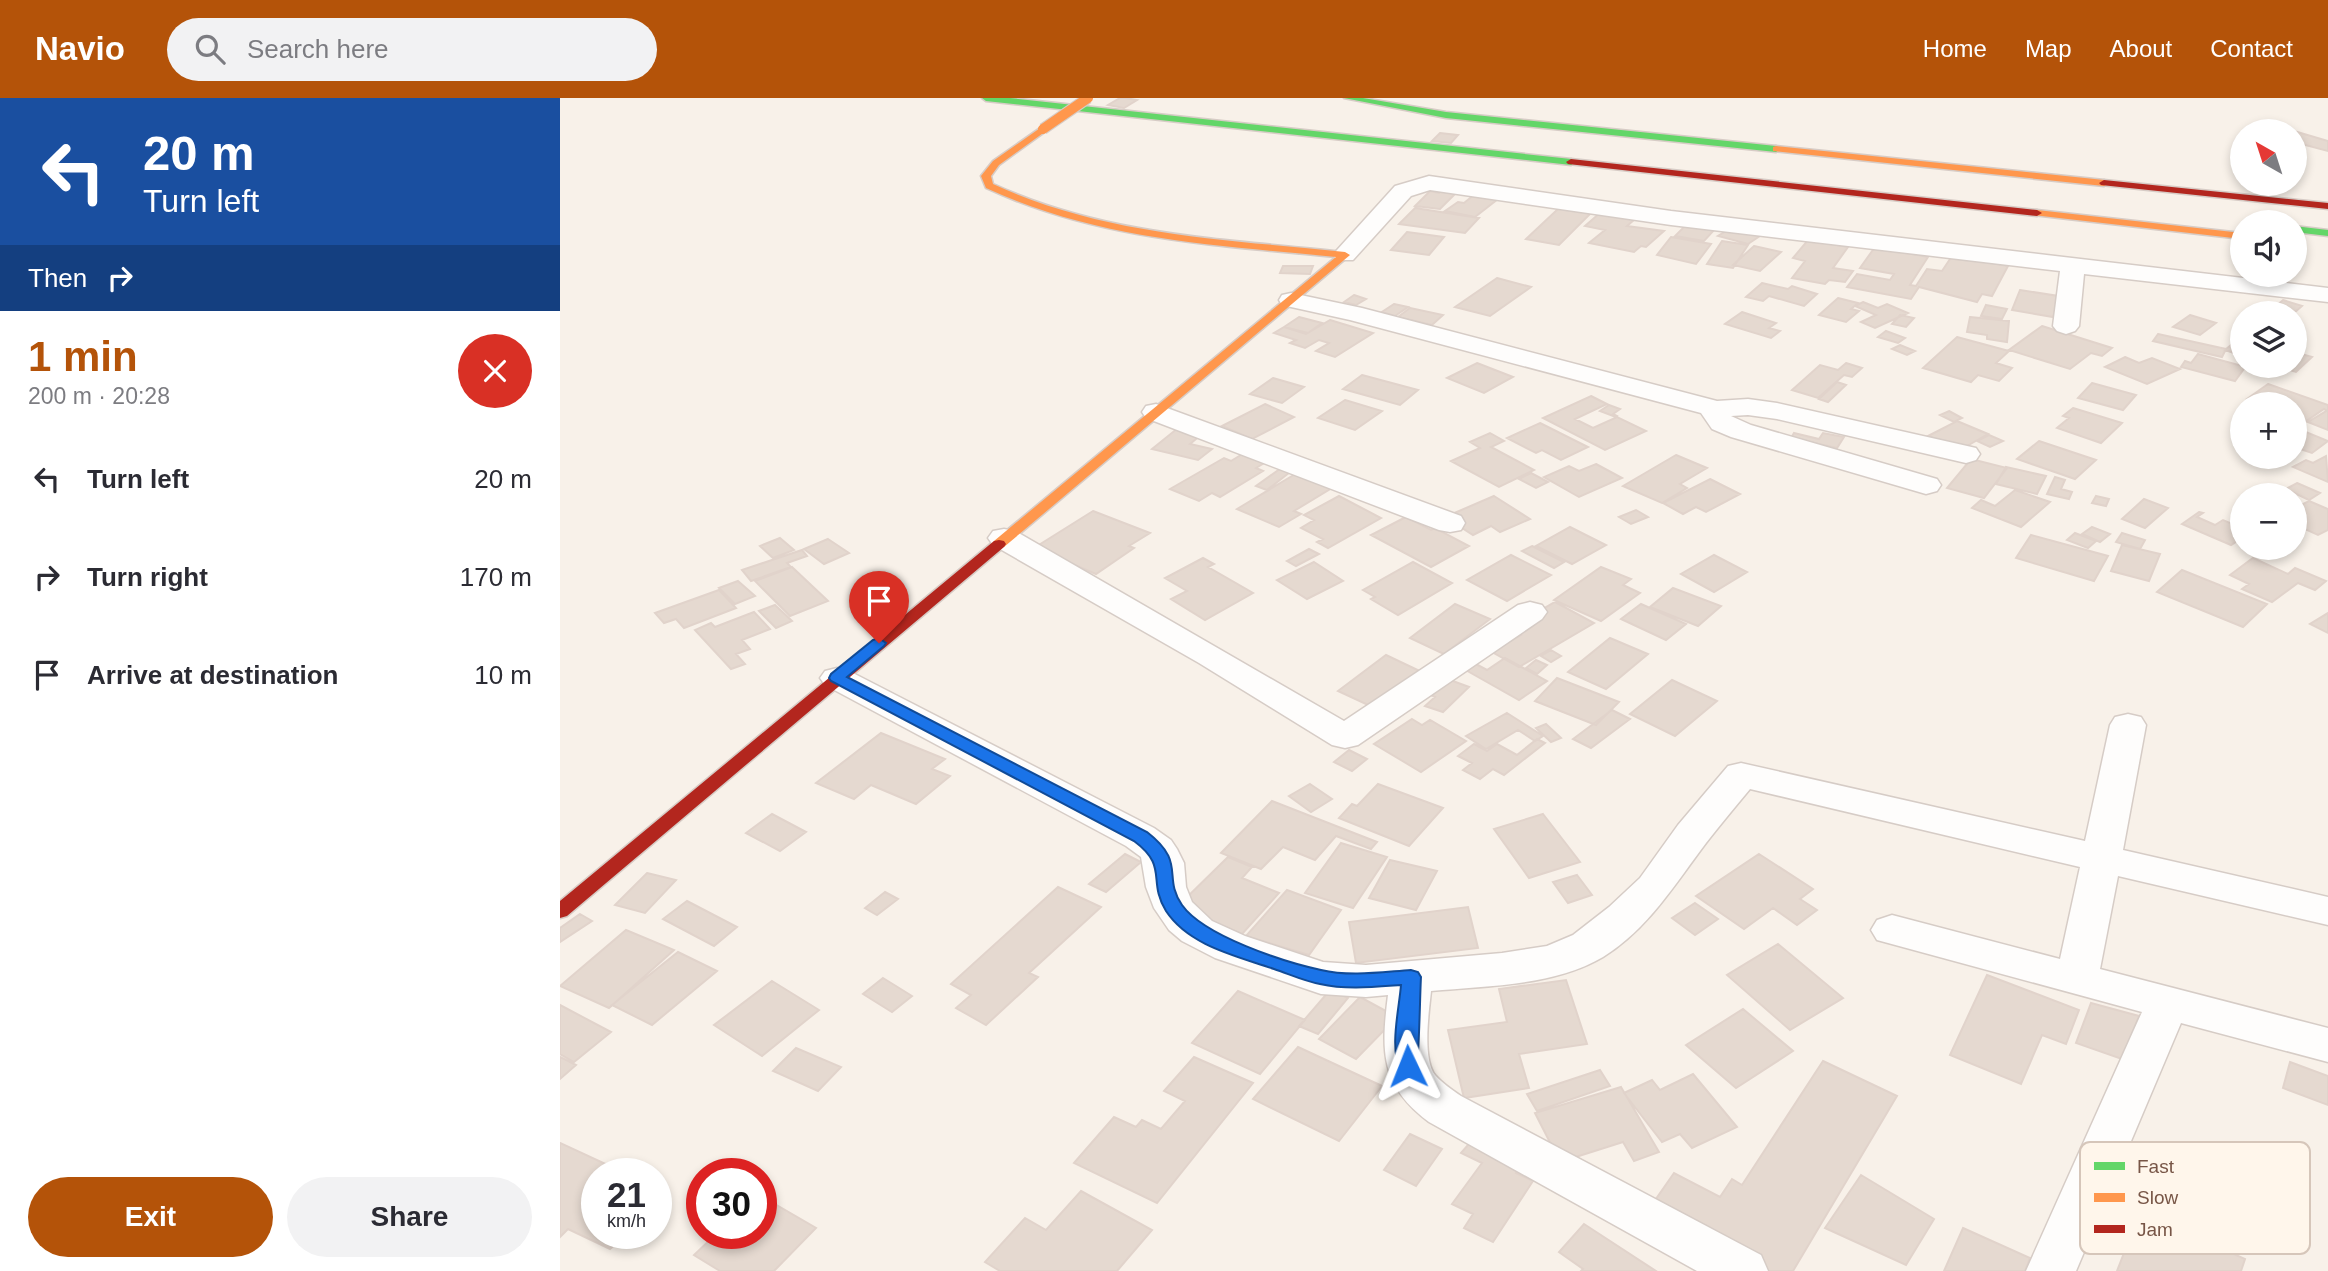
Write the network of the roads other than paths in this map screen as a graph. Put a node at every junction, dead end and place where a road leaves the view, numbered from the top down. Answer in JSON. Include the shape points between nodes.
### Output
{"nodes":[{"id":1,"x":986,"y":98,"type":"edge"},
{"id":2,"x":1075,"y":98,"type":"edge"},
{"id":3,"x":1088,"y":98,"type":"edge"},
{"id":4,"x":1348,"y":98,"type":"edge"},
{"id":5,"x":2328,"y":206,"type":"edge"},
{"id":6,"x":2230,"y":223,"type":"edge"},
{"id":7,"x":2307,"y":231,"type":"edge"},
{"id":8,"x":2328,"y":233,"type":"edge"},
{"id":9,"x":2230,"y":235,"type":"edge"},
{"id":10,"x":2307,"y":244,"type":"edge"},
{"id":11,"x":2328,"y":246,"type":"edge"},
{"id":12,"x":1345,"y":255,"type":"junction"},
{"id":13,"x":2073,"y":265,"type":"junction"},
{"id":14,"x":2328,"y":295,"type":"edge"},
{"id":15,"x":1291,"y":300,"type":"junction"},
{"id":16,"x":2066,"y":326,"type":"dead end"},
{"id":17,"x":1717,"y":409,"type":"junction"},
{"id":18,"x":1156,"y":412,"type":"junction"},
{"id":19,"x":1966,"y":454,"type":"dead end"},
{"id":20,"x":1926,"y":485,"type":"dead end"},
{"id":21,"x":1450,"y":523,"type":"dead end"},
{"id":22,"x":1004,"y":538,"type":"junction"},
{"id":23,"x":1530,"y":611,"type":"dead end"},
{"id":24,"x":837,"y":678,"type":"junction"},
{"id":25,"x":2128,"y":725,"type":"dead end"},
{"id":26,"x":2101,"y":858,"type":"junction"},
{"id":27,"x":560,"y":911,"type":"edge"},
{"id":28,"x":2328,"y":911,"type":"edge"},
{"id":29,"x":1892,"y":930,"type":"dead end"},
{"id":30,"x":1411,"y":977,"type":"junction"},
{"id":31,"x":2077,"y":979,"type":"junction"},
{"id":32,"x":2168,"y":1003,"type":"junction"},
{"id":33,"x":2328,"y":1045,"type":"edge"},
{"id":34,"x":2107,"y":1142,"type":"edge"},
{"id":35,"x":2080,"y":1205,"type":"edge"},
{"id":36,"x":1743,"y":1271,"type":"edge"},
{"id":37,"x":2051,"y":1271,"type":"edge"}],
"edges":[{"from":1,"to":9,"type":"main road"},
{"from":2,"to":6,"type":"main road"},
{"from":3,"to":12,"type":"main road","bridge":true,"via":[[996,163],[986,176],[989,186],[1039,210],[1073,218],[1146,232]]},
{"from":4,"to":5,"type":"main road","via":[[1446,115]]},
{"from":7,"to":8,"type":"main road"},
{"from":10,"to":11,"type":"main road"},
{"from":12,"to":13,"type":"street","via":[[1403,191],[1429,183],[1671,218]]},
{"from":12,"to":15,"type":"main road"},
{"from":13,"to":14,"type":"street"},
{"from":13,"to":16,"type":"street"},
{"from":15,"to":17,"type":"street"},
{"from":15,"to":18,"type":"main road"},
{"from":17,"to":19,"type":"street","via":[[1777,411]]},
{"from":17,"to":20,"type":"street","via":[[1714,415],[1722,423],[1741,431]]},
{"from":18,"to":21,"type":"street"},
{"from":18,"to":22,"type":"main road"},
{"from":22,"to":23,"type":"street","via":[[1345,737]]},
{"from":22,"to":24,"type":"main road"},
{"from":24,"to":27,"type":"main road"},
{"from":24,"to":30,"type":"street","via":[[1140,836],[1157,849],[1164,863],[1174,908],[1197,931],[1321,978]]},
{"from":25,"to":26,"type":"street"},
{"from":26,"to":28,"type":"street"},
{"from":26,"to":30,"type":"street","via":[[1741,775],[1654,888],[1588,946],[1554,960],[1502,970]]},
{"from":26,"to":31,"type":"street"},
{"from":29,"to":31,"type":"street"},
{"from":30,"to":36,"type":"street","via":[[1408,1066],[1414,1082],[1428,1097]]},
{"from":31,"to":32,"type":"street"},
{"from":32,"to":33,"type":"street"},
{"from":32,"to":34,"type":"street"},
{"from":35,"to":37,"type":"street"}]}
